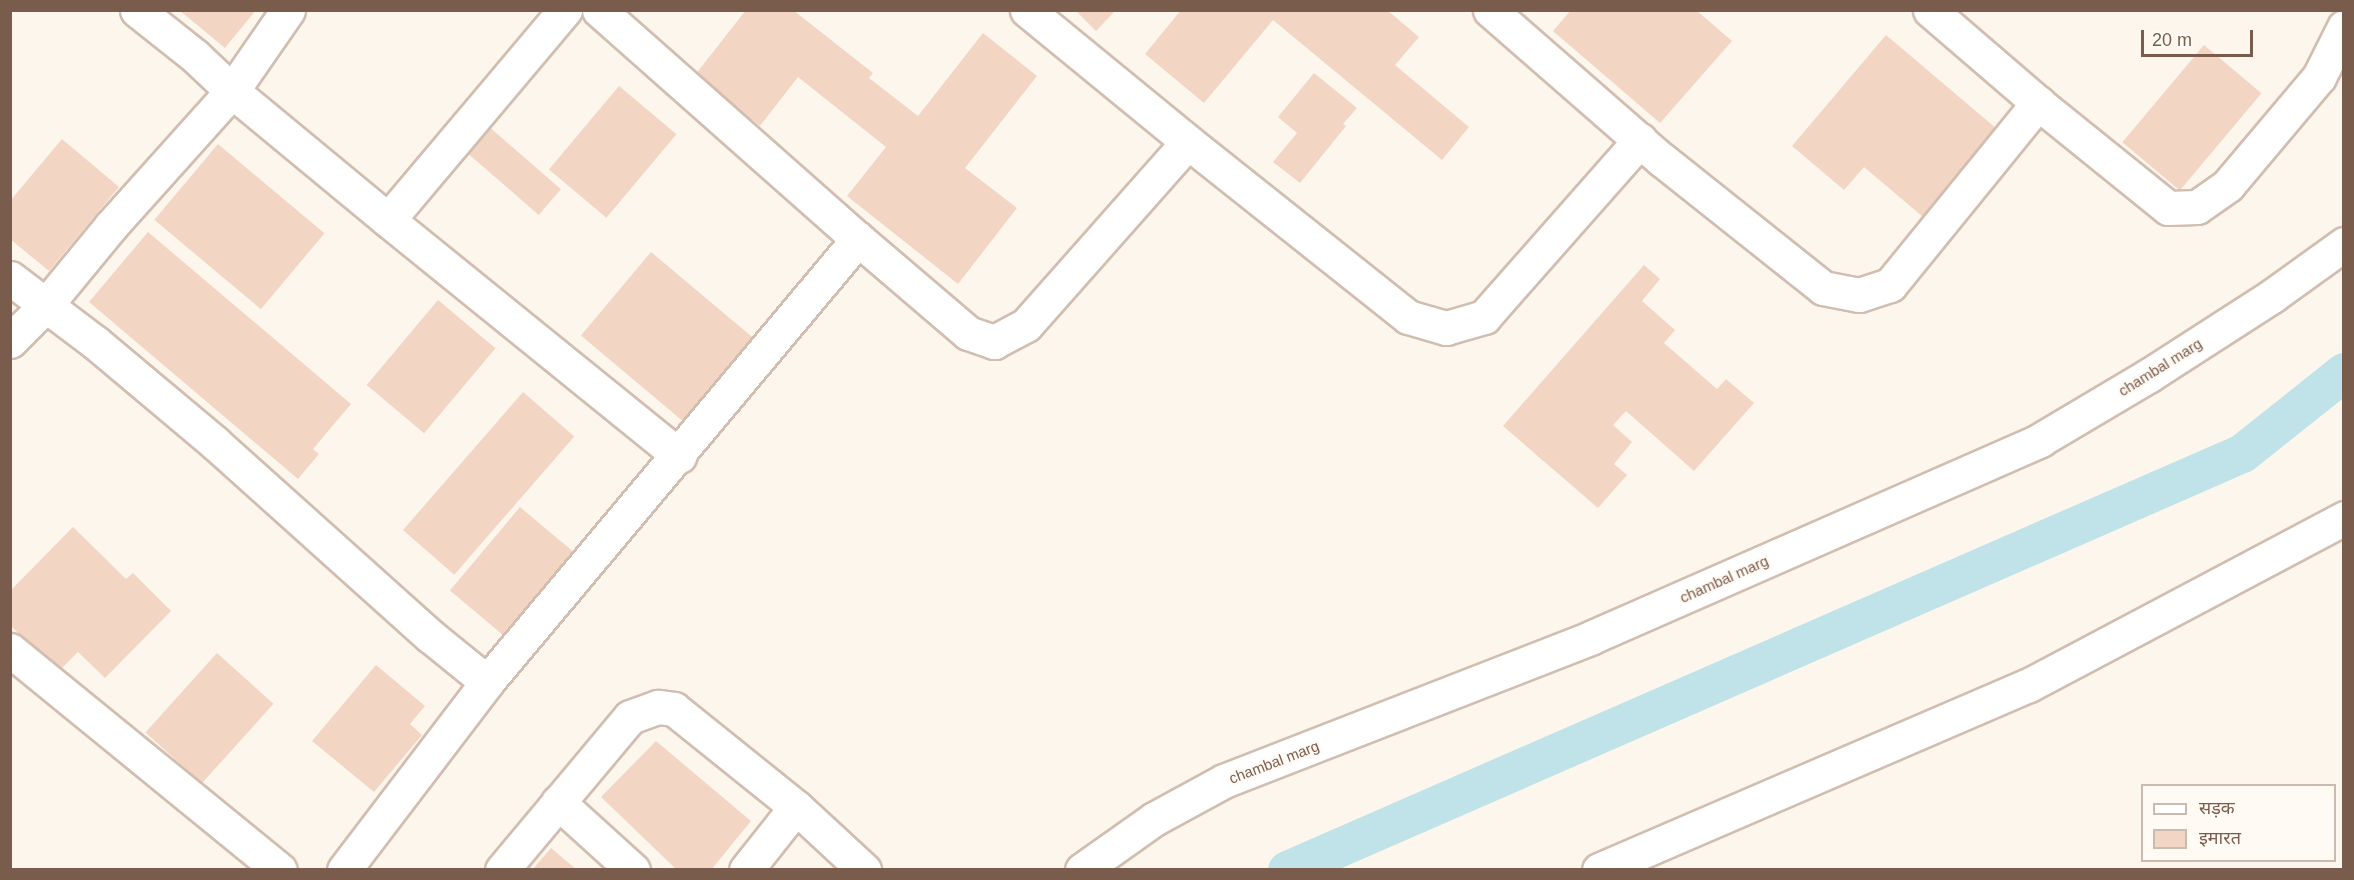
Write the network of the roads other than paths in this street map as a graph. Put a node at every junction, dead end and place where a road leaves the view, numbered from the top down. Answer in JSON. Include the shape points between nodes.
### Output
{"nodes":[{"id":1,"x":137,"y":10,"type":"edge"},
{"id":2,"x":288,"y":10,"type":"edge"},
{"id":3,"x":566,"y":10,"type":"edge"},
{"id":4,"x":599,"y":10,"type":"edge"},
{"id":5,"x":1027,"y":10,"type":"edge"},
{"id":6,"x":1490,"y":10,"type":"edge"},
{"id":7,"x":1930,"y":10,"type":"edge"},
{"id":8,"x":2343,"y":27,"type":"edge"},
{"id":9,"x":232,"y":91,"type":"junction"},
{"id":10,"x":2038,"y":103,"type":"junction"},
{"id":11,"x":1640,"y":140,"type":"junction"},
{"id":12,"x":1188,"y":142,"type":"junction"},
{"id":13,"x":388,"y":220,"type":"junction"},
{"id":14,"x":858,"y":239,"type":"junction"},
{"id":15,"x":2343,"y":244,"type":"edge"},
{"id":16,"x":10,"y":278,"type":"edge"},
{"id":17,"x":46,"y":305,"type":"junction"},
{"id":18,"x":10,"y":341,"type":"edge"},
{"id":19,"x":679,"y":456,"type":"junction"},
{"id":20,"x":2343,"y":518,"type":"edge"},
{"id":21,"x":10,"y":650,"type":"edge"},
{"id":22,"x":487,"y":682,"type":"junction"},
{"id":23,"x":558,"y":802,"type":"junction"},
{"id":24,"x":796,"y":807,"type":"junction"},
{"id":25,"x":280,"y":870,"type":"edge"},
{"id":26,"x":344,"y":870,"type":"edge"},
{"id":27,"x":502,"y":870,"type":"edge"},
{"id":28,"x":633,"y":870,"type":"edge"},
{"id":29,"x":746,"y":870,"type":"edge"},
{"id":30,"x":864,"y":870,"type":"edge"},
{"id":31,"x":1082,"y":870,"type":"edge"},
{"id":32,"x":1599,"y":870,"type":"edge"}],
"edges":[{"from":1,"to":9,"type":"street"},
{"from":2,"to":9,"type":"street"},
{"from":3,"to":13,"type":"street"},
{"from":4,"to":14,"type":"street"},
{"from":5,"to":12,"type":"street"},
{"from":6,"to":11,"type":"street"},
{"from":7,"to":10,"type":"street"},
{"from":8,"to":10,"type":"street","via":[[2319,77],[2228,185],[2197,207],[2168,208]]},
{"from":9,"to":13,"type":"street"},
{"from":9,"to":17,"type":"street"},
{"from":10,"to":11,"type":"street","via":[[1890,285],[1859,295],[1824,288]]},
{"from":11,"to":12,"type":"street","via":[[1484,317],[1446,328],[1408,317]]},
{"from":12,"to":14,"type":"street","via":[[1026,326],[994,342],[968,333]]},
{"from":13,"to":19,"type":"street"},
{"from":14,"to":19,"type":"street"},
{"from":15,"to":31,"type":"street","name":"chambal marg","via":[[2148,376],[2040,440],[1590,639],[1224,781],[1154,819]]},
{"from":16,"to":17,"type":"street"},
{"from":17,"to":18,"type":"street"},
{"from":17,"to":22,"type":"street","via":[[215,443]]},
{"from":19,"to":22,"type":"street"},
{"from":20,"to":32,"type":"street","via":[[2029,686]]},
{"from":21,"to":25,"type":"street"},
{"from":22,"to":26,"type":"street"},
{"from":23,"to":24,"type":"street","via":[[630,717],[658,707],[674,709]]},
{"from":23,"to":27,"type":"street"},
{"from":23,"to":28,"type":"street"},
{"from":24,"to":29,"type":"street"},
{"from":24,"to":30,"type":"street"}]}
